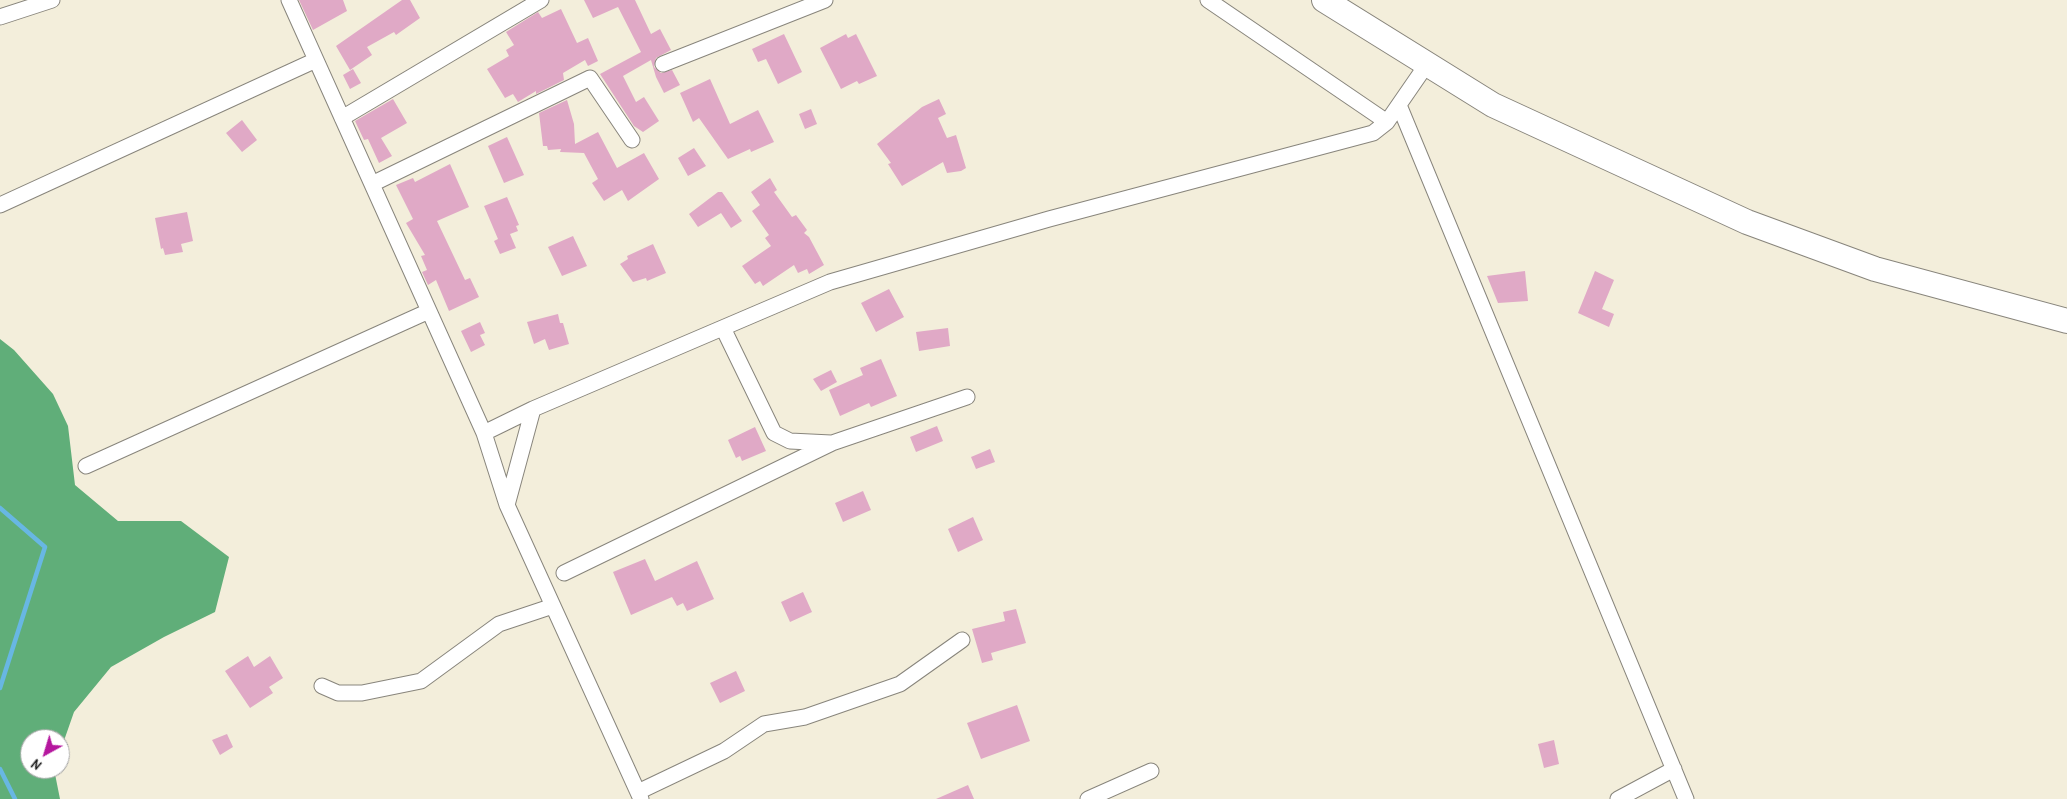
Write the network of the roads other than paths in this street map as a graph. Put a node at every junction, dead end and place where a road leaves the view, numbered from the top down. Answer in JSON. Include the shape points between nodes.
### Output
{"nodes":[{"id":1,"x":52,"y":0,"type":"edge"},
{"id":2,"x":289,"y":0,"type":"edge"},
{"id":3,"x":541,"y":0,"type":"edge"},
{"id":4,"x":824,"y":0,"type":"edge"},
{"id":5,"x":1208,"y":0,"type":"edge"},
{"id":6,"x":1324,"y":0,"type":"edge"},
{"id":7,"x":0,"y":17,"type":"edge"},
{"id":8,"x":316,"y":60,"type":"junction"},
{"id":9,"x":662,"y":64,"type":"dead end"},
{"id":10,"x":1427,"y":64,"type":"junction"},
{"id":11,"x":1399,"y":105,"type":"junction"},
{"id":12,"x":342,"y":118,"type":"junction"},
{"id":13,"x":1387,"y":122,"type":"junction"},
{"id":14,"x":632,"y":140,"type":"dead end"},
{"id":15,"x":372,"y":184,"type":"junction"},
{"id":16,"x":0,"y":205,"type":"edge"},
{"id":17,"x":429,"y":311,"type":"junction"},
{"id":18,"x":2067,"y":321,"type":"edge"},
{"id":19,"x":723,"y":328,"type":"junction"},
{"id":20,"x":967,"y":396,"type":"dead end"},
{"id":21,"x":533,"y":408,"type":"junction"},
{"id":22,"x":484,"y":433,"type":"junction"},
{"id":23,"x":832,"y":443,"type":"junction"},
{"id":24,"x":86,"y":466,"type":"dead end"},
{"id":25,"x":507,"y":505,"type":"junction"},
{"id":26,"x":564,"y":573,"type":"dead end"},
{"id":27,"x":552,"y":606,"type":"junction"},
{"id":28,"x":962,"y":640,"type":"dead end"},
{"id":29,"x":322,"y":686,"type":"dead end"},
{"id":30,"x":1674,"y":768,"type":"junction"},
{"id":31,"x":1151,"y":771,"type":"dead end"},
{"id":32,"x":639,"y":796,"type":"edge"},
{"id":33,"x":1088,"y":799,"type":"edge"},
{"id":34,"x":1618,"y":799,"type":"edge"},
{"id":35,"x":1686,"y":799,"type":"edge"}],
"edges":[{"from":1,"to":7,"type":"street"},
{"from":2,"to":8,"type":"street"},
{"from":3,"to":12,"type":"street"},
{"from":4,"to":9,"type":"street"},
{"from":5,"to":13,"type":"street"},
{"from":6,"to":10,"type":"main road"},
{"from":8,"to":12,"type":"street"},
{"from":8,"to":16,"type":"street"},
{"from":10,"to":11,"type":"street"},
{"from":10,"to":18,"type":"main road","via":[[1493,105],[1747,222],[1875,269]]},
{"from":11,"to":13,"type":"street"},
{"from":11,"to":30,"type":"street"},
{"from":12,"to":15,"type":"street"},
{"from":13,"to":19,"type":"street","via":[[1373,132],[830,282]]},
{"from":14,"to":15,"type":"street","via":[[590,78]]},
{"from":15,"to":17,"type":"street"},
{"from":17,"to":22,"type":"street"},
{"from":17,"to":24,"type":"street"},
{"from":19,"to":21,"type":"street"},
{"from":19,"to":23,"type":"street","via":[[774,433],[790,441]]},
{"from":20,"to":23,"type":"street"},
{"from":21,"to":22,"type":"street"},
{"from":21,"to":25,"type":"street"},
{"from":22,"to":25,"type":"street"},
{"from":23,"to":26,"type":"street"},
{"from":25,"to":27,"type":"street"},
{"from":27,"to":29,"type":"street","via":[[499,624],[421,681],[362,693],[338,693]]},
{"from":27,"to":32,"type":"street"},
{"from":28,"to":32,"type":"street","via":[[900,684],[805,716],[764,724],[724,751]]},
{"from":30,"to":34,"type":"street"},
{"from":30,"to":35,"type":"street"},
{"from":31,"to":33,"type":"street"}]}
